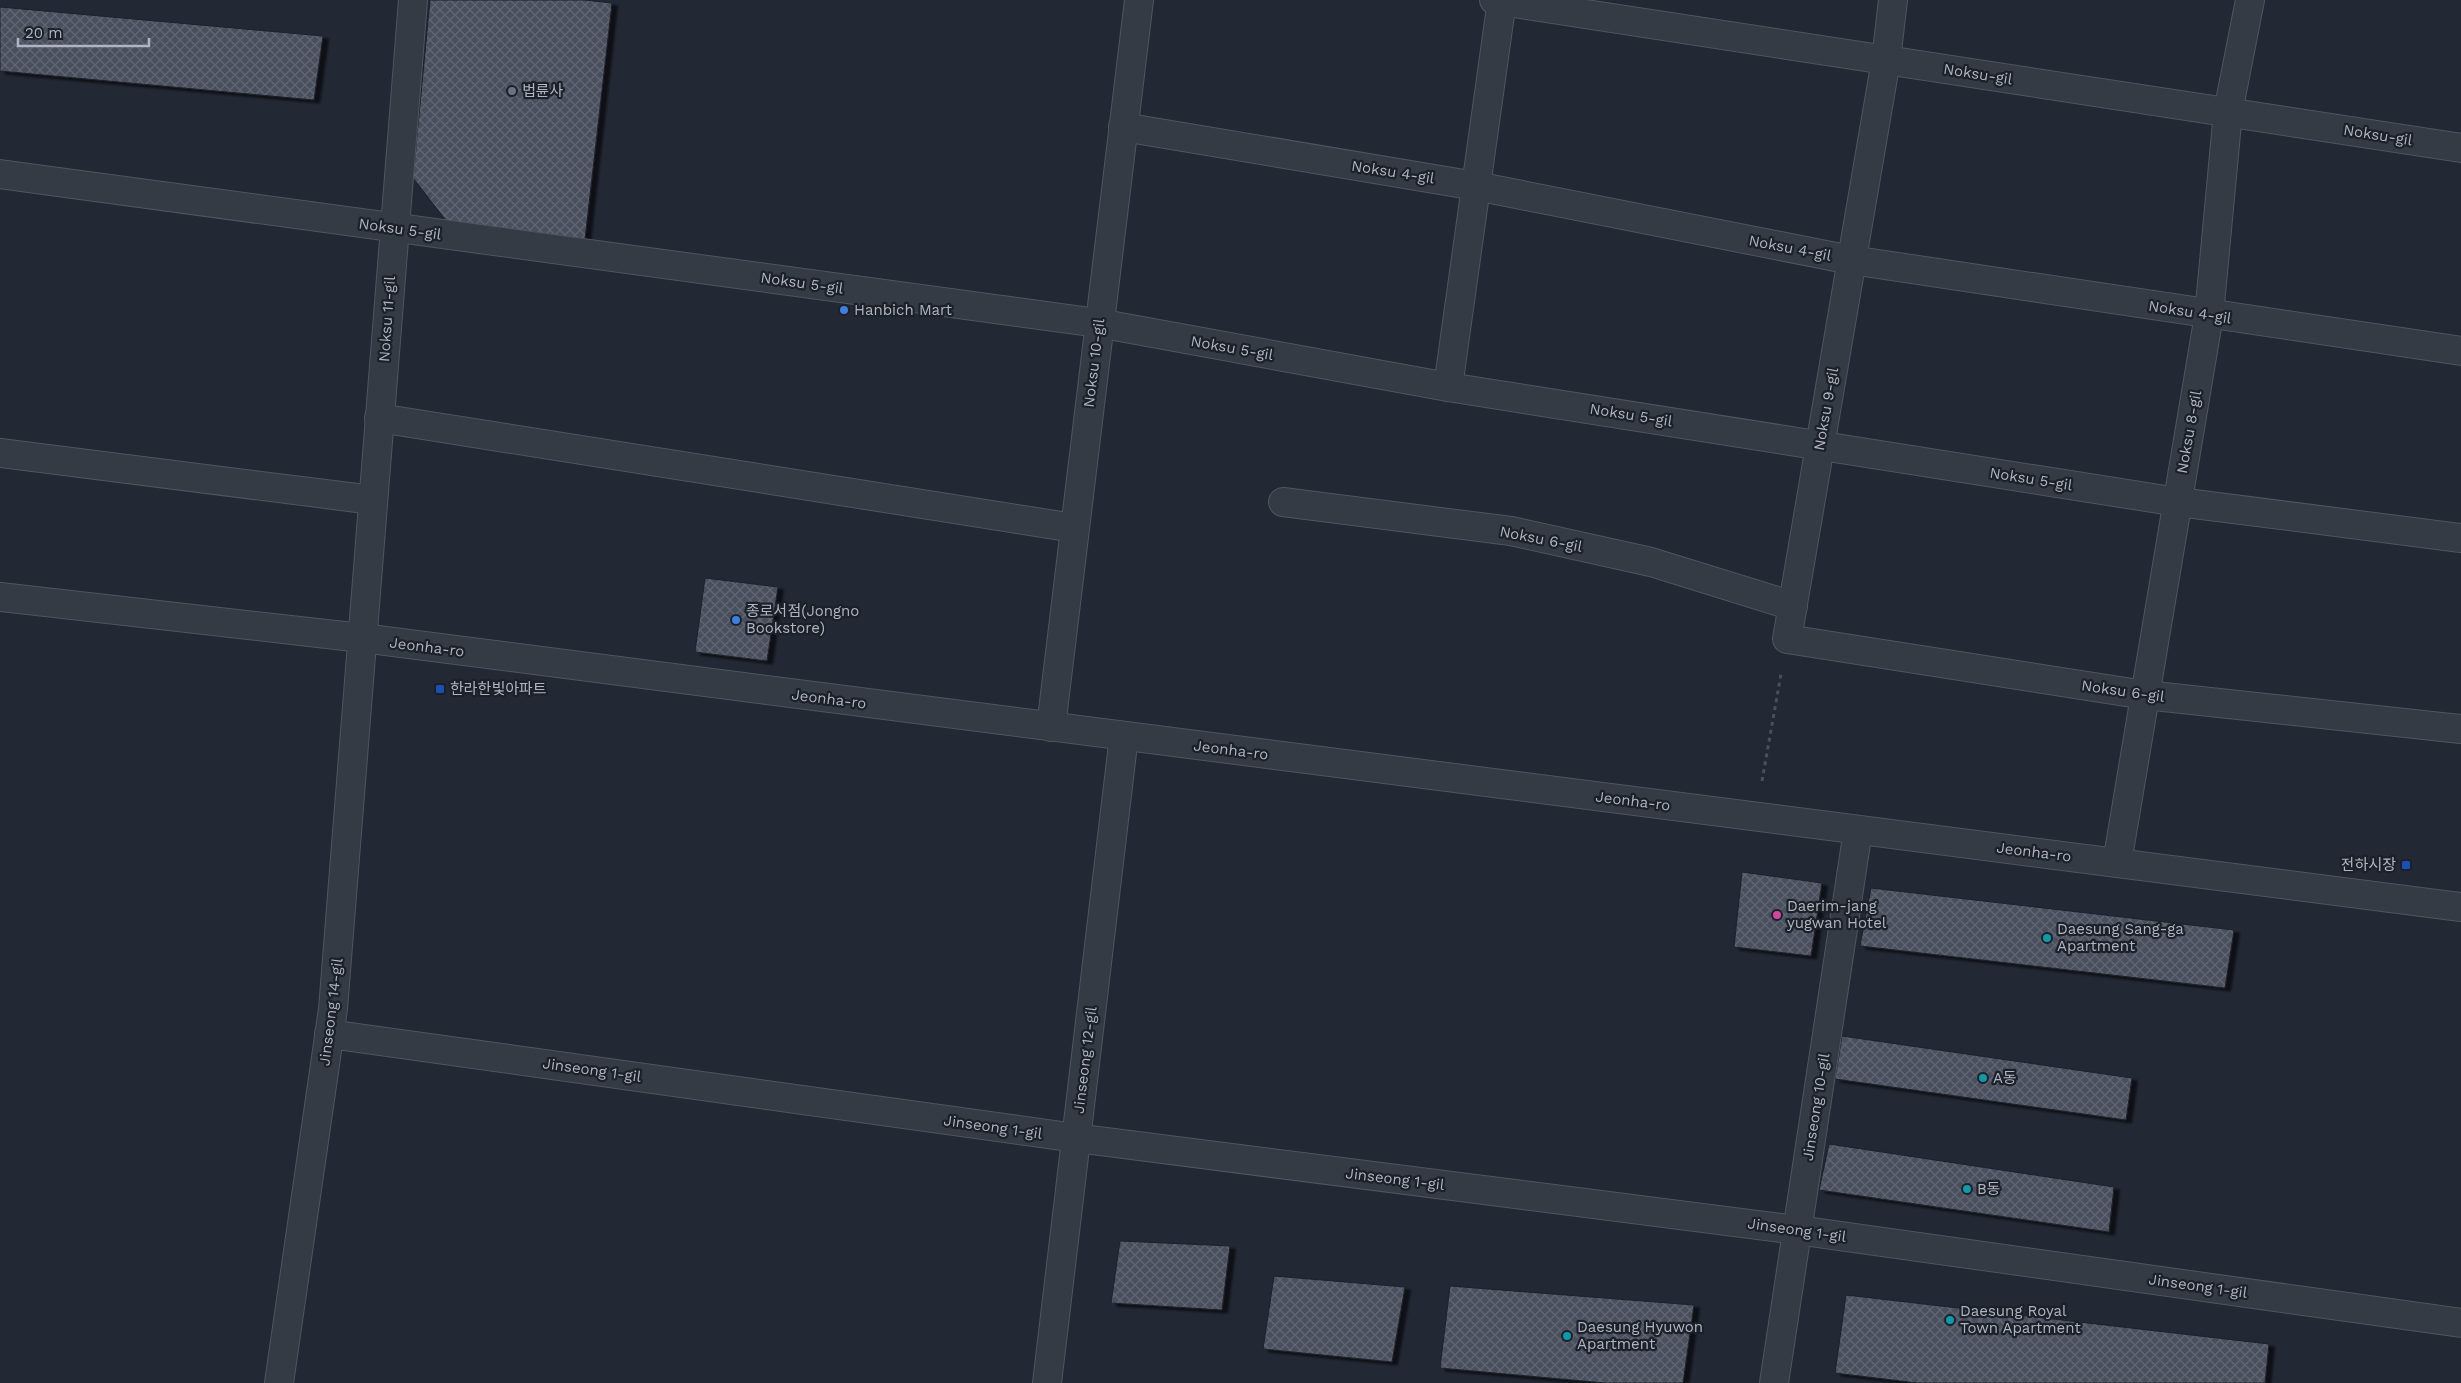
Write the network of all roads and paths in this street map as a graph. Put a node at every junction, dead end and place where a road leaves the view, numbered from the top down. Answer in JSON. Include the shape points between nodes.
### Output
{"nodes":[{"id":1,"x":413,"y":0,"type":"edge"},
{"id":2,"x":1139,"y":0,"type":"edge"},
{"id":3,"x":1500,"y":0,"type":"edge"},
{"id":4,"x":1893,"y":0,"type":"edge"},
{"id":5,"x":2250,"y":0,"type":"edge"},
{"id":6,"x":1886,"y":60,"type":"junction"},
{"id":7,"x":2228,"y":112,"type":"junction"},
{"id":8,"x":1123,"y":127,"type":"junction"},
{"id":9,"x":2461,"y":148,"type":"edge"},
{"id":10,"x":0,"y":174,"type":"edge"},
{"id":11,"x":1476,"y":186,"type":"junction"},
{"id":12,"x":394,"y":228,"type":"junction"},
{"id":13,"x":1851,"y":260,"type":"junction"},
{"id":14,"x":2209,"y":315,"type":"junction"},
{"id":15,"x":1098,"y":324,"type":"junction"},
{"id":16,"x":2461,"y":351,"type":"edge"},
{"id":17,"x":1448,"y":387,"type":"junction"},
{"id":18,"x":379,"y":418,"type":"junction"},
{"id":19,"x":1820,"y":444,"type":"junction"},
{"id":20,"x":0,"y":453,"type":"edge"},
{"id":21,"x":373,"y":500,"type":"junction"},
{"id":22,"x":1283,"y":502,"type":"dead end"},
{"id":23,"x":2178,"y":502,"type":"junction"},
{"id":24,"x":1074,"y":528,"type":"junction"},
{"id":25,"x":2461,"y":538,"type":"edge"},
{"id":26,"x":0,"y":597,"type":"edge"},
{"id":27,"x":1792,"y":606,"type":"junction"},
{"id":28,"x":362,"y":638,"type":"junction"},
{"id":29,"x":1787,"y":639,"type":"junction"},
{"id":30,"x":2145,"y":695,"type":"junction"},
{"id":31,"x":1051,"y":727,"type":"junction"},
{"id":32,"x":2461,"y":729,"type":"edge"},
{"id":33,"x":1124,"y":736,"type":"junction"},
{"id":34,"x":1756,"y":817,"type":"junction"},
{"id":35,"x":1858,"y":830,"type":"junction"},
{"id":36,"x":2117,"y":863,"type":"junction"},
{"id":37,"x":2461,"y":907,"type":"edge"},
{"id":38,"x":329,"y":1034,"type":"junction"},
{"id":39,"x":1076,"y":1138,"type":"junction"},
{"id":40,"x":1797,"y":1230,"type":"junction"},
{"id":41,"x":2461,"y":1323,"type":"edge"},
{"id":42,"x":279,"y":1383,"type":"edge"},
{"id":43,"x":1047,"y":1383,"type":"edge"},
{"id":44,"x":1774,"y":1383,"type":"edge"}],
"edges":[{"from":1,"to":12,"type":"street","name":"Noksu 11-gil"},
{"from":2,"to":8,"type":"street","name":"Noksu 10-gil"},
{"from":3,"to":6,"type":"street","name":"Noksu-gil"},
{"from":3,"to":11,"type":"street"},
{"from":4,"to":6,"type":"street","name":"Noksu 9-gil"},
{"from":5,"to":7,"type":"street","name":"Noksu 8-gil"},
{"from":6,"to":7,"type":"street","name":"Noksu-gil"},
{"from":6,"to":13,"type":"street","name":"Noksu 9-gil"},
{"from":7,"to":9,"type":"street","name":"Noksu-gil"},
{"from":7,"to":14,"type":"street","name":"Noksu 8-gil"},
{"from":8,"to":11,"type":"street","name":"Noksu 4-gil"},
{"from":8,"to":15,"type":"street","name":"Noksu 10-gil"},
{"from":10,"to":12,"type":"street","name":"Noksu 5-gil"},
{"from":11,"to":13,"type":"street","name":"Noksu 4-gil"},
{"from":11,"to":17,"type":"street"},
{"from":12,"to":15,"type":"street","name":"Noksu 5-gil"},
{"from":12,"to":18,"type":"street","name":"Noksu 11-gil"},
{"from":13,"to":14,"type":"street","name":"Noksu 4-gil"},
{"from":13,"to":19,"type":"street","name":"Noksu 9-gil"},
{"from":14,"to":16,"type":"street","name":"Noksu 4-gil"},
{"from":14,"to":23,"type":"street","name":"Noksu 8-gil"},
{"from":15,"to":17,"type":"street","name":"Noksu 5-gil"},
{"from":15,"to":24,"type":"street","name":"Noksu 10-gil"},
{"from":17,"to":19,"type":"street","name":"Noksu 5-gil"},
{"from":18,"to":21,"type":"street","name":"Noksu 11-gil"},
{"from":18,"to":24,"type":"street"},
{"from":19,"to":23,"type":"street","name":"Noksu 5-gil"},
{"from":19,"to":27,"type":"street","name":"Noksu 9-gil"},
{"from":20,"to":21,"type":"street"},
{"from":21,"to":28,"type":"street","name":"Noksu 11-gil"},
{"from":22,"to":27,"type":"street","name":"Noksu 6-gil","via":[[1511,531],[1651,562]]},
{"from":23,"to":25,"type":"street","name":"Noksu 5-gil"},
{"from":23,"to":30,"type":"street","name":"Noksu 8-gil"},
{"from":24,"to":31,"type":"street","name":"Noksu 10-gil"},
{"from":26,"to":28,"type":"street","name":"Jeonha-ro"},
{"from":27,"to":29,"type":"street","name":"Noksu 9-gil"},
{"from":28,"to":31,"type":"street","name":"Jeonha-ro"},
{"from":28,"to":38,"type":"street","name":"Jinseong 14-gil","via":[[334,1009]]},
{"from":29,"to":30,"type":"street","name":"Noksu 6-gil"},
{"from":29,"to":34,"type":"path"},
{"from":30,"to":32,"type":"street","name":"Noksu 6-gil"},
{"from":30,"to":36,"type":"street","name":"Noksu 8-gil"},
{"from":31,"to":33,"type":"street","name":"Jeonha-ro"},
{"from":33,"to":34,"type":"street","name":"Jeonha-ro"},
{"from":33,"to":39,"type":"street","name":"Jinseong 12-gil"},
{"from":34,"to":35,"type":"street","name":"Jeonha-ro"},
{"from":35,"to":36,"type":"street","name":"Jeonha-ro"},
{"from":35,"to":40,"type":"street","name":"Jinseong 10-gil"},
{"from":36,"to":37,"type":"street","name":"Jeonha-ro"},
{"from":38,"to":39,"type":"street","name":"Jinseong 1-gil"},
{"from":38,"to":42,"type":"street","name":"Jinseong 14-gil"},
{"from":39,"to":40,"type":"street","name":"Jinseong 1-gil"},
{"from":39,"to":43,"type":"street","name":"Jinseong 12-gil"},
{"from":40,"to":41,"type":"street","name":"Jinseong 1-gil"},
{"from":40,"to":44,"type":"street","name":"Jinseong 10-gil"}]}
